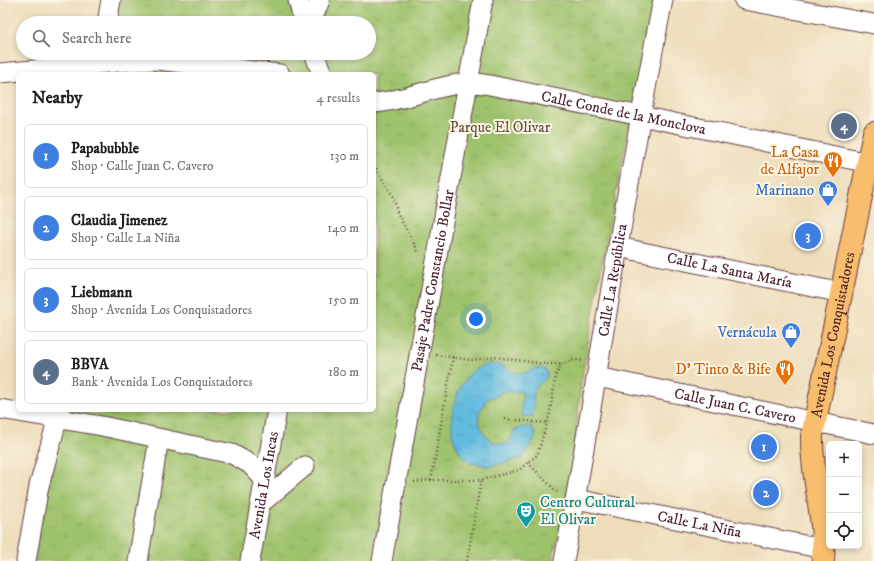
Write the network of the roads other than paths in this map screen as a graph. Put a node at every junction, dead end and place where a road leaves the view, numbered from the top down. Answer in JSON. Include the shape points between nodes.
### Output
{"nodes":[{"id":1,"x":111,"y":0,"type":"edge"},
{"id":2,"x":298,"y":0,"type":"edge"},
{"id":3,"x":320,"y":0,"type":"edge"},
{"id":4,"x":483,"y":0,"type":"edge"},
{"id":5,"x":663,"y":0,"type":"edge"},
{"id":6,"x":744,"y":0,"type":"edge"},
{"id":7,"x":108,"y":16,"type":"edge"},
{"id":8,"x":302,"y":16,"type":"edge"},
{"id":9,"x":314,"y":16,"type":"edge"},
{"id":10,"x":874,"y":24,"type":"edge"},
{"id":11,"x":157,"y":60,"type":"edge"},
{"id":12,"x":157,"y":60,"type":"edge"},
{"id":13,"x":317,"y":60,"type":"edge"},
{"id":14,"x":101,"y":64,"type":"edge"},
{"id":15,"x":262,"y":72,"type":"edge"},
{"id":16,"x":321,"y":72,"type":"edge"},
{"id":17,"x":0,"y":73,"type":"edge"},
{"id":18,"x":467,"y":83,"type":"junction"},
{"id":19,"x":376,"y":104,"type":"edge"},
{"id":20,"x":640,"y":115,"type":"junction"},
{"id":21,"x":874,"y":133,"type":"edge"},
{"id":22,"x":871,"y":164,"type":"edge"},
{"id":23,"x":618,"y":248,"type":"junction"},
{"id":24,"x":842,"y":293,"type":"junction"},
{"id":25,"x":598,"y":370,"type":"junction"},
{"id":26,"x":0,"y":409,"type":"edge"},
{"id":27,"x":16,"y":410,"type":"edge"},
{"id":28,"x":35,"y":412,"type":"edge"},
{"id":29,"x":277,"y":412,"type":"edge"},
{"id":30,"x":59,"y":414,"type":"edge"},
{"id":31,"x":814,"y":422,"type":"junction"},
{"id":32,"x":874,"y":434,"type":"edge"},
{"id":33,"x":159,"y":439,"type":"junction"},
{"id":34,"x":305,"y":466,"type":"dead end"},
{"id":35,"x":264,"y":479,"type":"junction"},
{"id":36,"x":575,"y":502,"type":"junction"},
{"id":37,"x":260,"y":504,"type":"junction"},
{"id":38,"x":823,"y":555,"type":"edge"},
{"id":39,"x":26,"y":561,"type":"edge"},
{"id":40,"x":138,"y":561,"type":"edge"},
{"id":41,"x":250,"y":561,"type":"edge"},
{"id":42,"x":382,"y":561,"type":"edge"},
{"id":43,"x":564,"y":561,"type":"edge"}],
"edges":[{"from":1,"to":7,"type":"street"},
{"from":2,"to":8,"type":"street"},
{"from":3,"to":9,"type":"street"},
{"from":4,"to":18,"type":"street","name":"Pasaje Padre Constancio Bollar"},
{"from":5,"to":20,"type":"street","name":"Calle La República"},
{"from":6,"to":10,"type":"street"},
{"from":11,"to":15,"type":"street"},
{"from":12,"to":14,"type":"street"},
{"from":13,"to":16,"type":"street"},
{"from":14,"to":17,"type":"street"},
{"from":18,"to":19,"type":"street","name":"Calle Conde de la Monclova"},
{"from":18,"to":20,"type":"street","name":"Calle Conde de la Monclova","via":[[490,84]]},
{"from":18,"to":42,"type":"street","name":"Pasaje Padre Constancio Bollar"},
{"from":20,"to":22,"type":"street","name":"Calle Conde de la Monclova"},
{"from":20,"to":23,"type":"street","name":"Calle La República"},
{"from":21,"to":22,"type":"main road","name":"Avenida Los Conquistadores"},
{"from":22,"to":24,"type":"main road","name":"Avenida Los Conquistadores"},
{"from":23,"to":24,"type":"street","name":"Calle La Santa María"},
{"from":23,"to":25,"type":"street","name":"Calle La República"},
{"from":24,"to":31,"type":"main road","name":"Avenida Los Conquistadores"},
{"from":25,"to":31,"type":"street","name":"Calle Juan C. Cavero"},
{"from":25,"to":36,"type":"street","name":"Calle La República"},
{"from":26,"to":27,"type":"street"},
{"from":28,"to":30,"type":"street"},
{"from":29,"to":35,"type":"street","name":"Avenida Los Incas"},
{"from":30,"to":33,"type":"street"},
{"from":30,"to":39,"type":"street","via":[[39,486]]},
{"from":31,"to":32,"type":"street","name":"Calle Juan C. Cavero"},
{"from":31,"to":38,"type":"main road","name":"Avenida Los Conquistadores","via":[[812,456]]},
{"from":33,"to":35,"type":"street","via":[[232,454],[250,464]]},
{"from":33,"to":40,"type":"street"},
{"from":34,"to":37,"type":"street"},
{"from":35,"to":37,"type":"street","name":"Avenida Los Incas"},
{"from":36,"to":38,"type":"street","name":"Calle La Niña"},
{"from":36,"to":43,"type":"street","name":"Calle La República"},
{"from":37,"to":41,"type":"street","name":"Avenida Los Incas"}]}
